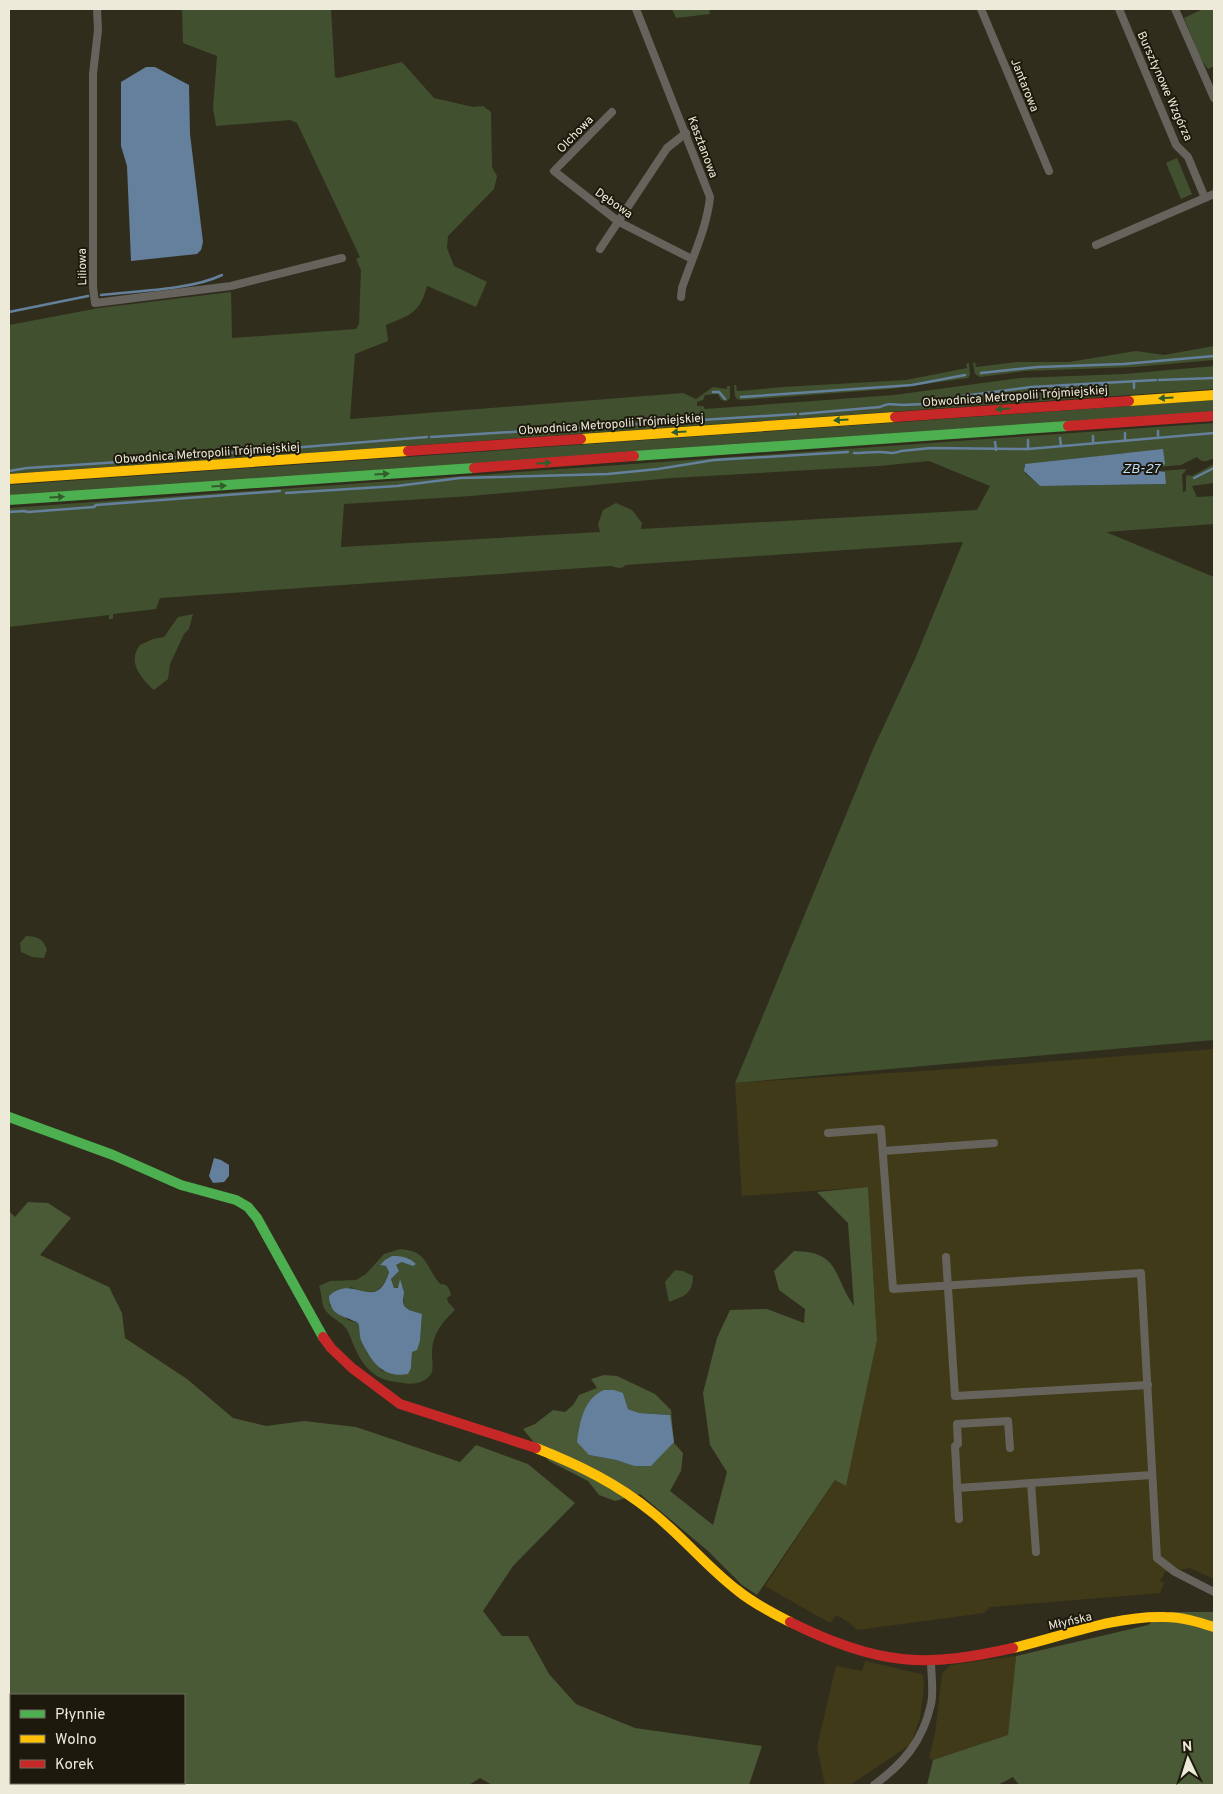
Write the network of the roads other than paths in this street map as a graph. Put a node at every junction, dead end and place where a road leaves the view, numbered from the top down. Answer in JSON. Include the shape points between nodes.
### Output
{"nodes":[{"id":1,"x":97,"y":9,"type":"edge"},
{"id":2,"x":636,"y":9,"type":"edge"},
{"id":3,"x":981,"y":9,"type":"edge"},
{"id":4,"x":1119,"y":9,"type":"edge"},
{"id":5,"x":1175,"y":9,"type":"edge"},
{"id":6,"x":1214,"y":98,"type":"edge"},
{"id":7,"x":612,"y":112,"type":"dead end"},
{"id":8,"x":686,"y":133,"type":"junction"},
{"id":9,"x":1049,"y":170,"type":"dead end"},
{"id":10,"x":554,"y":171,"type":"joint"},
{"id":11,"x":1214,"y":194,"type":"edge"},
{"id":12,"x":1205,"y":198,"type":"junction"},
{"id":13,"x":618,"y":222,"type":"junction"},
{"id":14,"x":1096,"y":245,"type":"dead end"},
{"id":15,"x":600,"y":249,"type":"dead end"},
{"id":16,"x":342,"y":258,"type":"dead end"},
{"id":17,"x":692,"y":259,"type":"junction"},
{"id":18,"x":681,"y":297,"type":"dead end"},
{"id":19,"x":1214,"y":395,"type":"edge"},
{"id":20,"x":1214,"y":416,"type":"edge"},
{"id":21,"x":9,"y":479,"type":"edge"},
{"id":22,"x":9,"y":500,"type":"edge"},
{"id":23,"x":9,"y":1117,"type":"edge"},
{"id":24,"x":828,"y":1133,"type":"dead end"},
{"id":25,"x":994,"y":1144,"type":"dead end"},
{"id":26,"x":883,"y":1151,"type":"junction"},
{"id":27,"x":946,"y":1257,"type":"dead end"},
{"id":28,"x":948,"y":1285,"type":"junction"},
{"id":29,"x":1148,"y":1385,"type":"junction"},
{"id":30,"x":1010,"y":1448,"type":"dead end"},
{"id":31,"x":1152,"y":1475,"type":"junction"},
{"id":32,"x":1031,"y":1483,"type":"junction"},
{"id":33,"x":957,"y":1488,"type":"junction"},
{"id":34,"x":959,"y":1519,"type":"dead end"},
{"id":35,"x":1036,"y":1552,"type":"dead end"},
{"id":36,"x":1214,"y":1592,"type":"edge"},
{"id":37,"x":1214,"y":1627,"type":"edge"},
{"id":38,"x":931,"y":1661,"type":"junction"},
{"id":39,"x":874,"y":1785,"type":"edge"}],
"edges":[{"from":1,"to":16,"type":"street","name":"Liliowa","via":[[98,30],[92,74],[95,303],[231,286]]},
{"from":2,"to":8,"type":"street","name":"Kasztanowa"},
{"from":3,"to":9,"type":"street","name":"Jantarowa"},
{"from":4,"to":12,"type":"street","name":"Bursztynowe Wzgórza","via":[[1176,145],[1188,157]]},
{"from":5,"to":6,"type":"street"},
{"from":7,"to":10,"type":"street","name":"Olchowa"},
{"from":8,"to":13,"type":"street","via":[[667,148]]},
{"from":8,"to":17,"type":"street","name":"Kasztanowa","via":[[710,197],[705,226]]},
{"from":10,"to":13,"type":"street","name":"Dębowa"},
{"from":11,"to":12,"type":"street"},
{"from":12,"to":14,"type":"street"},
{"from":13,"to":15,"type":"street"},
{"from":13,"to":17,"type":"street","name":"Dębowa"},
{"from":17,"to":18,"type":"street","name":"Kasztanowa"},
{"from":19,"to":21,"type":"main road","name":"Obwodnica Metropolii Trójmiejskiej","one_way":true},
{"from":22,"to":20,"type":"main road","one_way":true},
{"from":23,"to":38,"type":"main road","name":"Młyńska","via":[[113,1155],[181,1185],[236,1200],[248,1207],[337,1356],[399,1404],[512,1439],[583,1468],[622,1489],[644,1505],[738,1592],[766,1610],[818,1634],[873,1653]]},
{"from":24,"to":26,"type":"street","via":[[881,1129]]},
{"from":25,"to":26,"type":"street"},
{"from":26,"to":28,"type":"street","via":[[892,1289]]},
{"from":27,"to":28,"type":"street"},
{"from":28,"to":29,"type":"street","via":[[955,1396]]},
{"from":28,"to":29,"type":"street","via":[[1141,1273]]},
{"from":29,"to":31,"type":"street"},
{"from":30,"to":33,"type":"street","via":[[1008,1421],[957,1424]]},
{"from":31,"to":32,"type":"street"},
{"from":31,"to":36,"type":"street","via":[[1157,1558],[1175,1572]]},
{"from":32,"to":33,"type":"street"},
{"from":32,"to":35,"type":"street"},
{"from":33,"to":34,"type":"street"},
{"from":37,"to":38,"type":"main road","name":"Młyńska","via":[[1178,1616],[1158,1615],[978,1655]]},
{"from":38,"to":39,"type":"street","via":[[931,1703],[919,1740],[902,1762]]}]}
